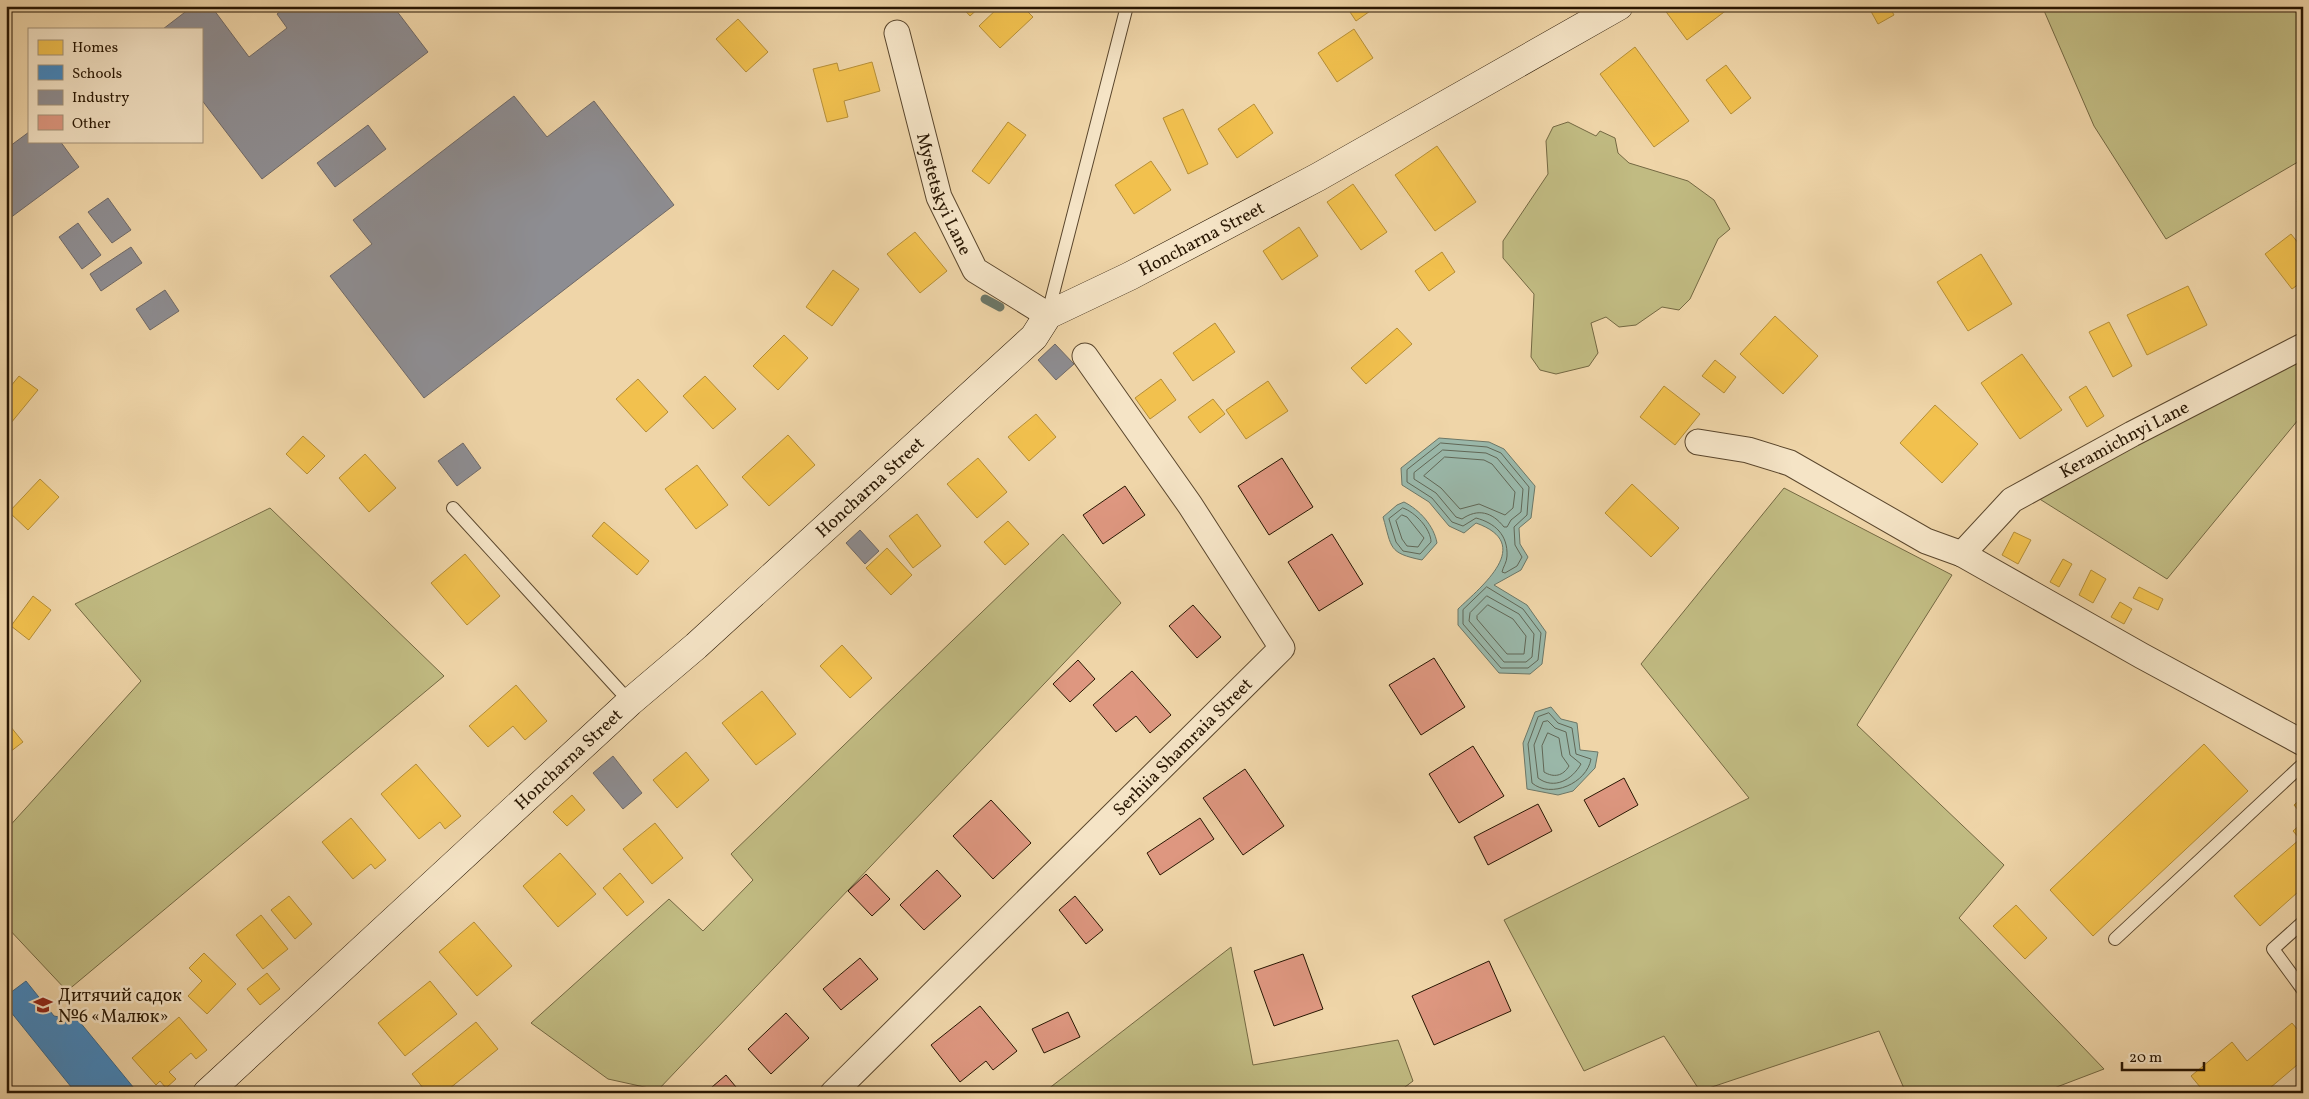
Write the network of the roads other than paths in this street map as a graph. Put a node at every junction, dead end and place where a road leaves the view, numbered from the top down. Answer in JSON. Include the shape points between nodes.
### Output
{"nodes":[{"id":1,"x":1127,"y":6,"type":"edge"},
{"id":2,"x":1619,"y":6,"type":"edge"},
{"id":3,"x":897,"y":33,"type":"dead end"},
{"id":4,"x":1048,"y":316,"type":"junction"},
{"id":5,"x":2303,"y":346,"type":"edge"},
{"id":6,"x":1085,"y":356,"type":"dead end"},
{"id":7,"x":1698,"y":442,"type":"dead end"},
{"id":8,"x":453,"y":508,"type":"dead end"},
{"id":9,"x":1962,"y":554,"type":"junction"},
{"id":10,"x":630,"y":702,"type":"junction"},
{"id":11,"x":2303,"y":743,"type":"edge"},
{"id":12,"x":2303,"y":764,"type":"edge"},
{"id":13,"x":2303,"y":922,"type":"edge"},
{"id":14,"x":2115,"y":939,"type":"dead end"},
{"id":15,"x":2303,"y":990,"type":"edge"},
{"id":16,"x":207,"y":1093,"type":"edge"},
{"id":17,"x":833,"y":1093,"type":"edge"}],
"edges":[{"from":1,"to":4,"type":"lane"},
{"from":2,"to":4,"type":"street","name":"Honcharna Street","via":[[1318,177]]},
{"from":3,"to":4,"type":"street","name":"Mystetskyi Lane","via":[[939,197],[975,270]]},
{"from":4,"to":10,"type":"street","name":"Honcharna Street","via":[[1034,337],[696,646]]},
{"from":5,"to":9,"type":"street","name":"Keramichnyi Lane","via":[[2012,500]]},
{"from":6,"to":17,"type":"street","name":"Serhiia Shamraia Street","via":[[1190,504],[1282,648]]},
{"from":7,"to":9,"type":"street","via":[[1748,450],[1790,463],[1926,541]]},
{"from":8,"to":10,"type":"lane"},
{"from":9,"to":11,"type":"street"},
{"from":10,"to":16,"type":"street","name":"Honcharna Street"},
{"from":12,"to":14,"type":"lane"},
{"from":13,"to":15,"type":"lane","via":[[2273,950]]}]}
